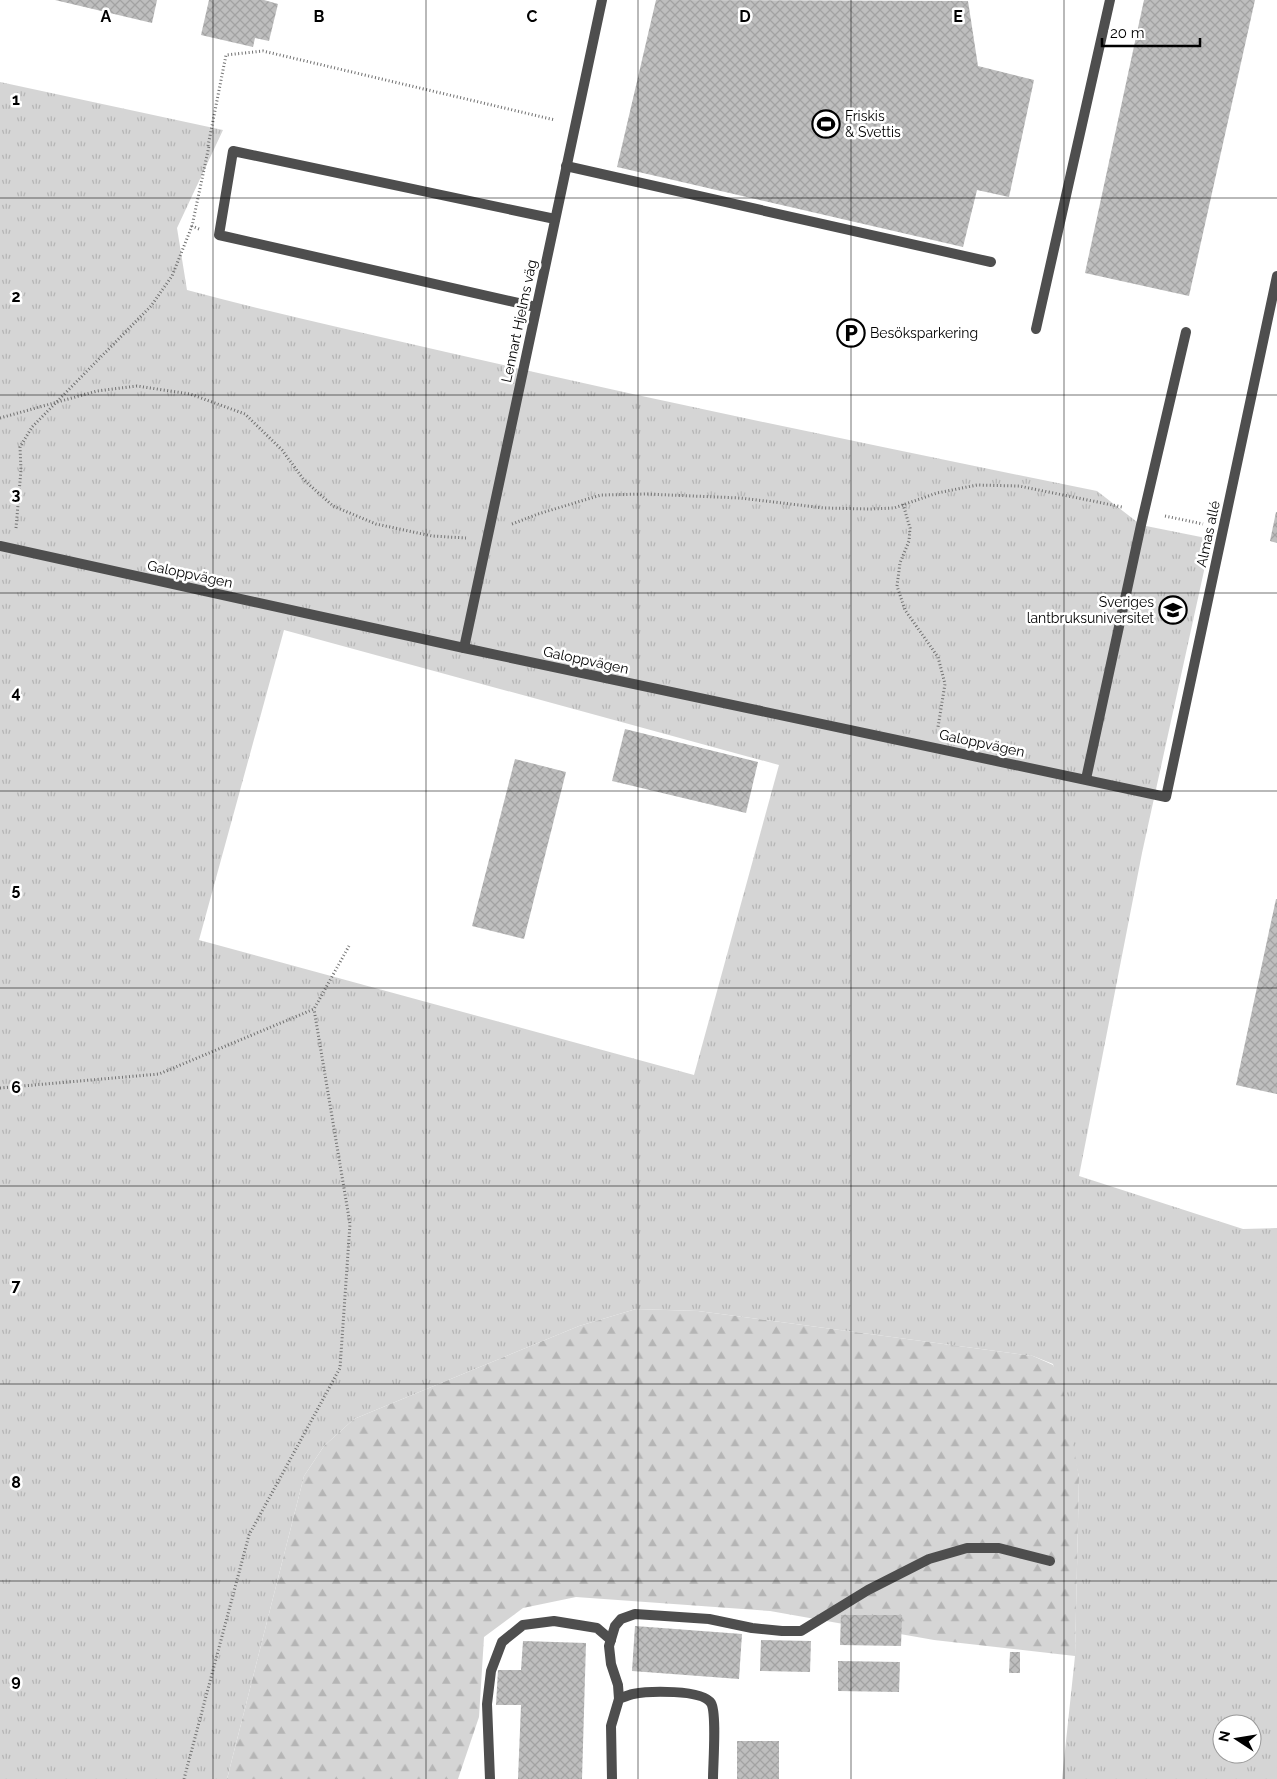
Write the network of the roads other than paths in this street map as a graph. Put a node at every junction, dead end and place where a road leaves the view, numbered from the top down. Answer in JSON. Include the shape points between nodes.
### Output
{"nodes":[{"id":1,"x":602,"y":0,"type":"edge"},
{"id":2,"x":1110,"y":0,"type":"edge"},
{"id":3,"x":566,"y":166,"type":"junction"},
{"id":4,"x":555,"y":219,"type":"junction"},
{"id":5,"x":991,"y":262,"type":"dead end"},
{"id":6,"x":1277,"y":276,"type":"edge"},
{"id":7,"x":536,"y":307,"type":"junction"},
{"id":8,"x":1036,"y":329,"type":"dead end"},
{"id":9,"x":1186,"y":332,"type":"dead end"},
{"id":10,"x":0,"y":546,"type":"edge"},
{"id":11,"x":464,"y":648,"type":"junction"},
{"id":12,"x":1086,"y":779,"type":"junction"},
{"id":13,"x":1166,"y":797,"type":"joint"},
{"id":14,"x":1050,"y":1561,"type":"dead end"},
{"id":15,"x":611,"y":1640,"type":"junction"},
{"id":16,"x":619,"y":1699,"type":"junction"},
{"id":17,"x":490,"y":1779,"type":"edge"},
{"id":18,"x":612,"y":1779,"type":"edge"},
{"id":19,"x":713,"y":1779,"type":"edge"}],
"edges":[{"from":1,"to":3,"type":"lane","name":"Lennart Hjelms väg"},
{"from":2,"to":8,"type":"lane"},
{"from":3,"to":4,"type":"lane","name":"Lennart Hjelms väg"},
{"from":3,"to":5,"type":"lane"},
{"from":4,"to":7,"type":"lane","name":"Lennart Hjelms väg"},
{"from":4,"to":7,"type":"lane","via":[[234,151],[219,235]]},
{"from":6,"to":13,"type":"lane","name":"Almas allé"},
{"from":7,"to":11,"type":"lane","name":"Lennart Hjelms väg"},
{"from":9,"to":12,"type":"lane"},
{"from":10,"to":11,"type":"lane","name":"Galoppvägen"},
{"from":11,"to":12,"type":"lane","name":"Galoppvägen"},
{"from":12,"to":13,"type":"lane","name":"Galoppvägen"},
{"from":14,"to":15,"type":"lane","via":[[1000,1548],[967,1548],[929,1559],[868,1590],[802,1631],[782,1631],[709,1619],[635,1614],[615,1626]]},
{"from":15,"to":16,"type":"lane","via":[[611,1664]]},
{"from":15,"to":17,"type":"lane","via":[[598,1628],[554,1621],[523,1625],[502,1642],[491,1671],[487,1704]]},
{"from":16,"to":18,"type":"lane","via":[[611,1726]]},
{"from":16,"to":19,"type":"lane","via":[[647,1692],[704,1697],[711,1703],[714,1715]]}]}
